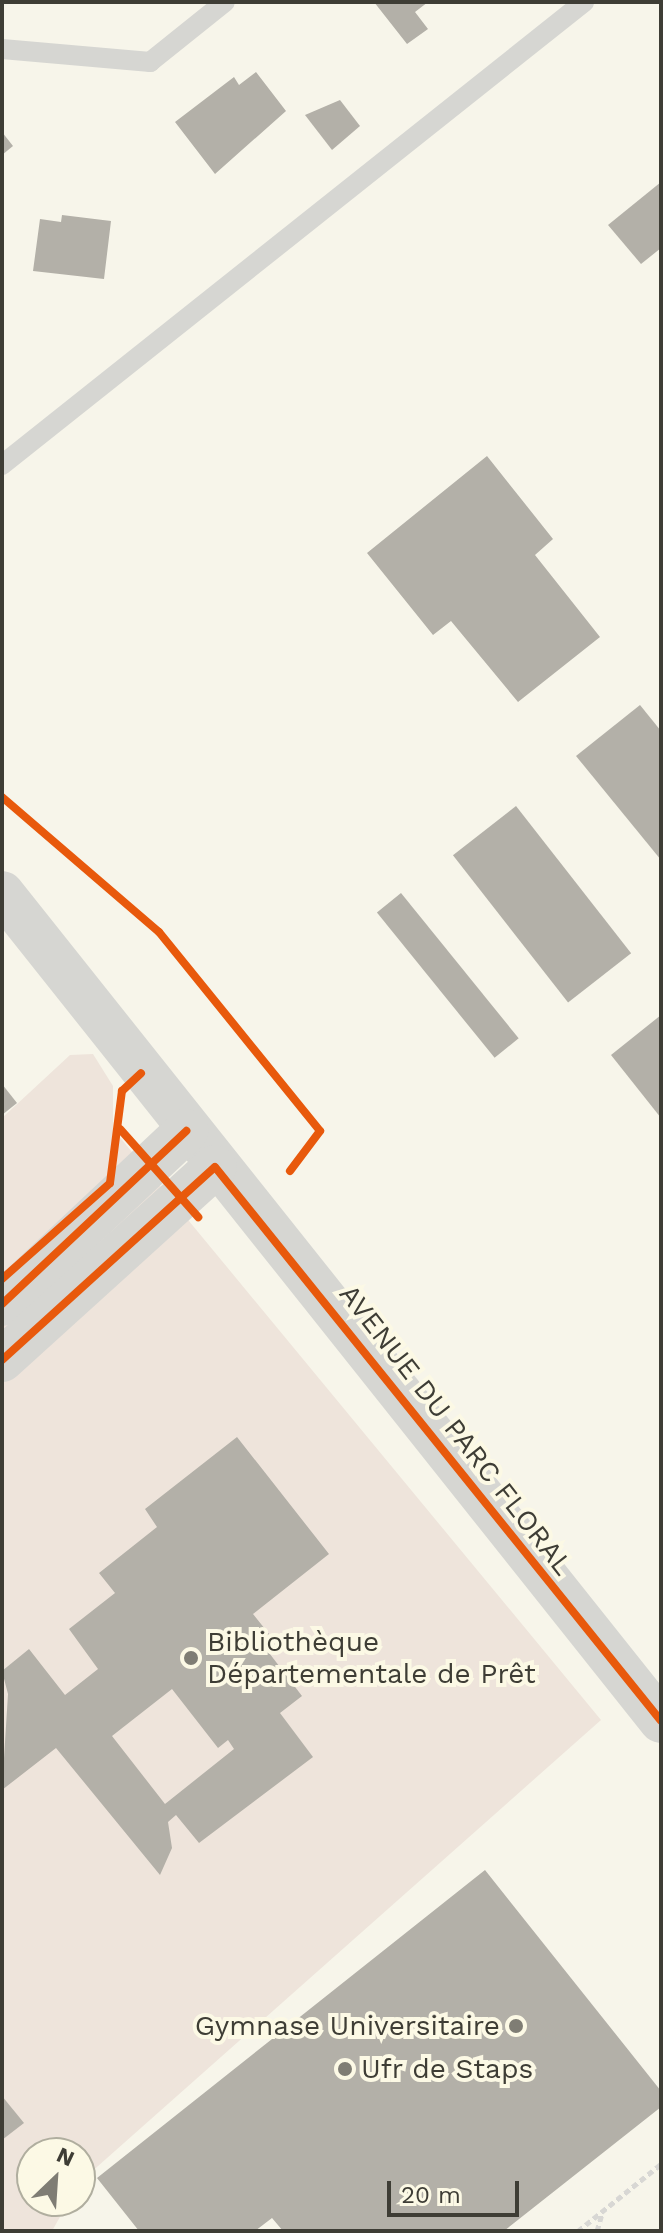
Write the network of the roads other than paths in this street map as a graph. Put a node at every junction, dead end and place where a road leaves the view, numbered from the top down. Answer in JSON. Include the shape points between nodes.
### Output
{"nodes":[{"id":1,"x":225,"y":2,"type":"edge"},
{"id":2,"x":584,"y":2,"type":"edge"},
{"id":3,"x":2,"y":49,"type":"edge"},
{"id":4,"x":2,"y":465,"type":"edge"},
{"id":5,"x":2,"y":893,"type":"edge"},
{"id":6,"x":186,"y":1131,"type":"junction"},
{"id":7,"x":215,"y":1167,"type":"junction"},
{"id":8,"x":2,"y":1304,"type":"edge"},
{"id":9,"x":2,"y":1360,"type":"edge"},
{"id":10,"x":661,"y":1721,"type":"edge"}],
"edges":[{"from":1,"to":3,"type":"lane","via":[[150,62]]},
{"from":2,"to":4,"type":"lane"},
{"from":5,"to":6,"type":"main road","name":"AVENUE DU PARC FLORAL"},
{"from":6,"to":7,"type":"main road","name":"AVENUE DU PARC FLORAL"},
{"from":6,"to":8,"type":"main road"},
{"from":7,"to":9,"type":"main road"},
{"from":7,"to":10,"type":"main road","name":"AVENUE DU PARC FLORAL"}]}
